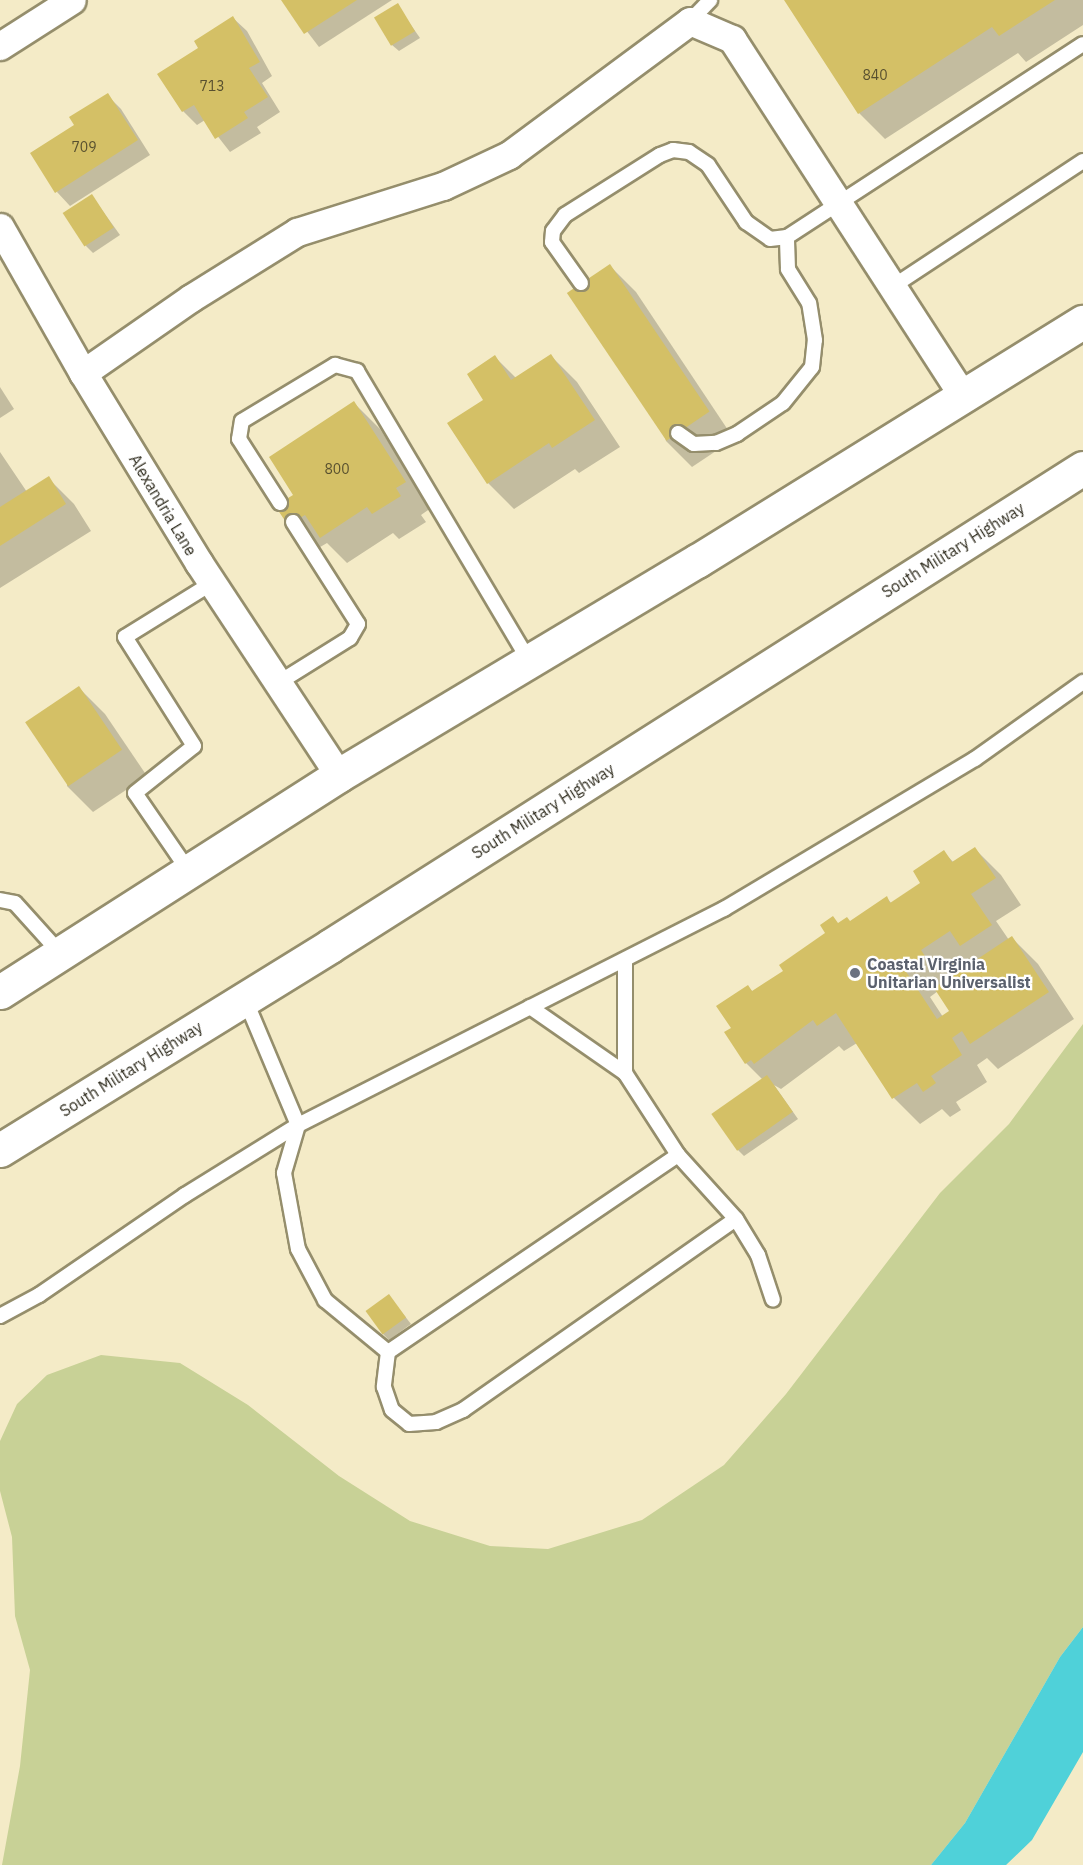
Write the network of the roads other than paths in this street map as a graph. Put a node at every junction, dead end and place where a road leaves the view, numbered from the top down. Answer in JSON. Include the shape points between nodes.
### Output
{"nodes":[{"id":1,"x":72,"y":0,"type":"edge"},
{"id":2,"x":710,"y":0,"type":"edge"},
{"id":3,"x":690,"y":21,"type":"junction"},
{"id":4,"x":1083,"y":44,"type":"edge"},
{"id":5,"x":0,"y":46,"type":"edge"},
{"id":6,"x":1083,"y":161,"type":"edge"},
{"id":7,"x":838,"y":201,"type":"junction"},
{"id":8,"x":0,"y":227,"type":"edge"},
{"id":9,"x":788,"y":237,"type":"junction"},
{"id":10,"x":581,"y":283,"type":"dead end"},
{"id":11,"x":892,"y":287,"type":"junction"},
{"id":12,"x":1083,"y":322,"type":"edge"},
{"id":13,"x":82,"y":373,"type":"junction"},
{"id":14,"x":963,"y":396,"type":"junction"},
{"id":15,"x":678,"y":433,"type":"dead end"},
{"id":16,"x":1083,"y":468,"type":"edge"},
{"id":17,"x":280,"y":503,"type":"dead end"},
{"id":18,"x":293,"y":522,"type":"dead end"},
{"id":19,"x":212,"y":583,"type":"junction"},
{"id":20,"x":529,"y":661,"type":"junction"},
{"id":21,"x":1083,"y":682,"type":"edge"},
{"id":22,"x":278,"y":683,"type":"junction"},
{"id":23,"x":339,"y":775,"type":"junction"},
{"id":24,"x":188,"y":870,"type":"junction"},
{"id":25,"x":0,"y":900,"type":"edge"},
{"id":26,"x":60,"y":953,"type":"junction"},
{"id":27,"x":625,"y":960,"type":"junction"},
{"id":28,"x":0,"y":992,"type":"edge"},
{"id":29,"x":245,"y":999,"type":"junction"},
{"id":30,"x":530,"y":1007,"type":"junction"},
{"id":31,"x":625,"y":1073,"type":"junction"},
{"id":32,"x":298,"y":1125,"type":"junction"},
{"id":33,"x":0,"y":1150,"type":"edge"},
{"id":34,"x":678,"y":1155,"type":"junction"},
{"id":35,"x":736,"y":1219,"type":"junction"},
{"id":36,"x":773,"y":1300,"type":"dead end"},
{"id":37,"x":0,"y":1316,"type":"edge"},
{"id":38,"x":388,"y":1352,"type":"junction"}],
"edges":[{"from":1,"to":5,"type":"street"},
{"from":2,"to":3,"type":"lane"},
{"from":3,"to":7,"type":"street","via":[[732,39]]},
{"from":3,"to":13,"type":"street","via":[[509,155],[443,186],[297,232]]},
{"from":4,"to":7,"type":"lane"},
{"from":6,"to":11,"type":"lane"},
{"from":7,"to":9,"type":"lane"},
{"from":7,"to":11,"type":"street"},
{"from":8,"to":13,"type":"street","name":"Alexandria Lane"},
{"from":9,"to":10,"type":"lane","via":[[770,239],[758,233],[746,222],[708,165],[689,152],[673,150],[565,215],[553,231],[552,242]]},
{"from":9,"to":15,"type":"lane","via":[[788,269],[809,303],[815,340],[812,366],[783,403],[737,434],[716,443],[694,444]]},
{"from":11,"to":14,"type":"street"},
{"from":12,"to":14,"type":"main road"},
{"from":13,"to":19,"type":"street","name":"Alexandria Lane"},
{"from":14,"to":20,"type":"main road"},
{"from":16,"to":29,"type":"main road","name":"South Military Highway"},
{"from":17,"to":20,"type":"lane","via":[[239,439],[242,421],[335,365],[357,371]]},
{"from":18,"to":22,"type":"lane","via":[[358,624],[350,638]]},
{"from":19,"to":22,"type":"street","name":"Alexandria Lane"},
{"from":19,"to":24,"type":"lane","via":[[125,637],[194,746],[135,793]]},
{"from":20,"to":23,"type":"main road"},
{"from":21,"to":27,"type":"lane","via":[[975,759],[893,810],[809,855],[724,909]]},
{"from":22,"to":23,"type":"street","name":"Alexandria Lane"},
{"from":23,"to":24,"type":"main road"},
{"from":24,"to":26,"type":"main road"},
{"from":25,"to":26,"type":"lane","via":[[15,903]]},
{"from":26,"to":28,"type":"main road"},
{"from":27,"to":30,"type":"lane"},
{"from":27,"to":31,"type":"lane"},
{"from":29,"to":32,"type":"lane"},
{"from":29,"to":33,"type":"main road","name":"South Military Highway"},
{"from":30,"to":31,"type":"lane"},
{"from":30,"to":32,"type":"lane"},
{"from":31,"to":34,"type":"lane"},
{"from":32,"to":37,"type":"lane","via":[[185,1195],[39,1295]]},
{"from":32,"to":38,"type":"lane","via":[[284,1173],[298,1249],[325,1300]]},
{"from":34,"to":35,"type":"lane"},
{"from":34,"to":38,"type":"lane"},
{"from":35,"to":36,"type":"lane","via":[[758,1255]]},
{"from":35,"to":38,"type":"lane","via":[[463,1410],[436,1422],[409,1424],[392,1410],[384,1387]]}]}
